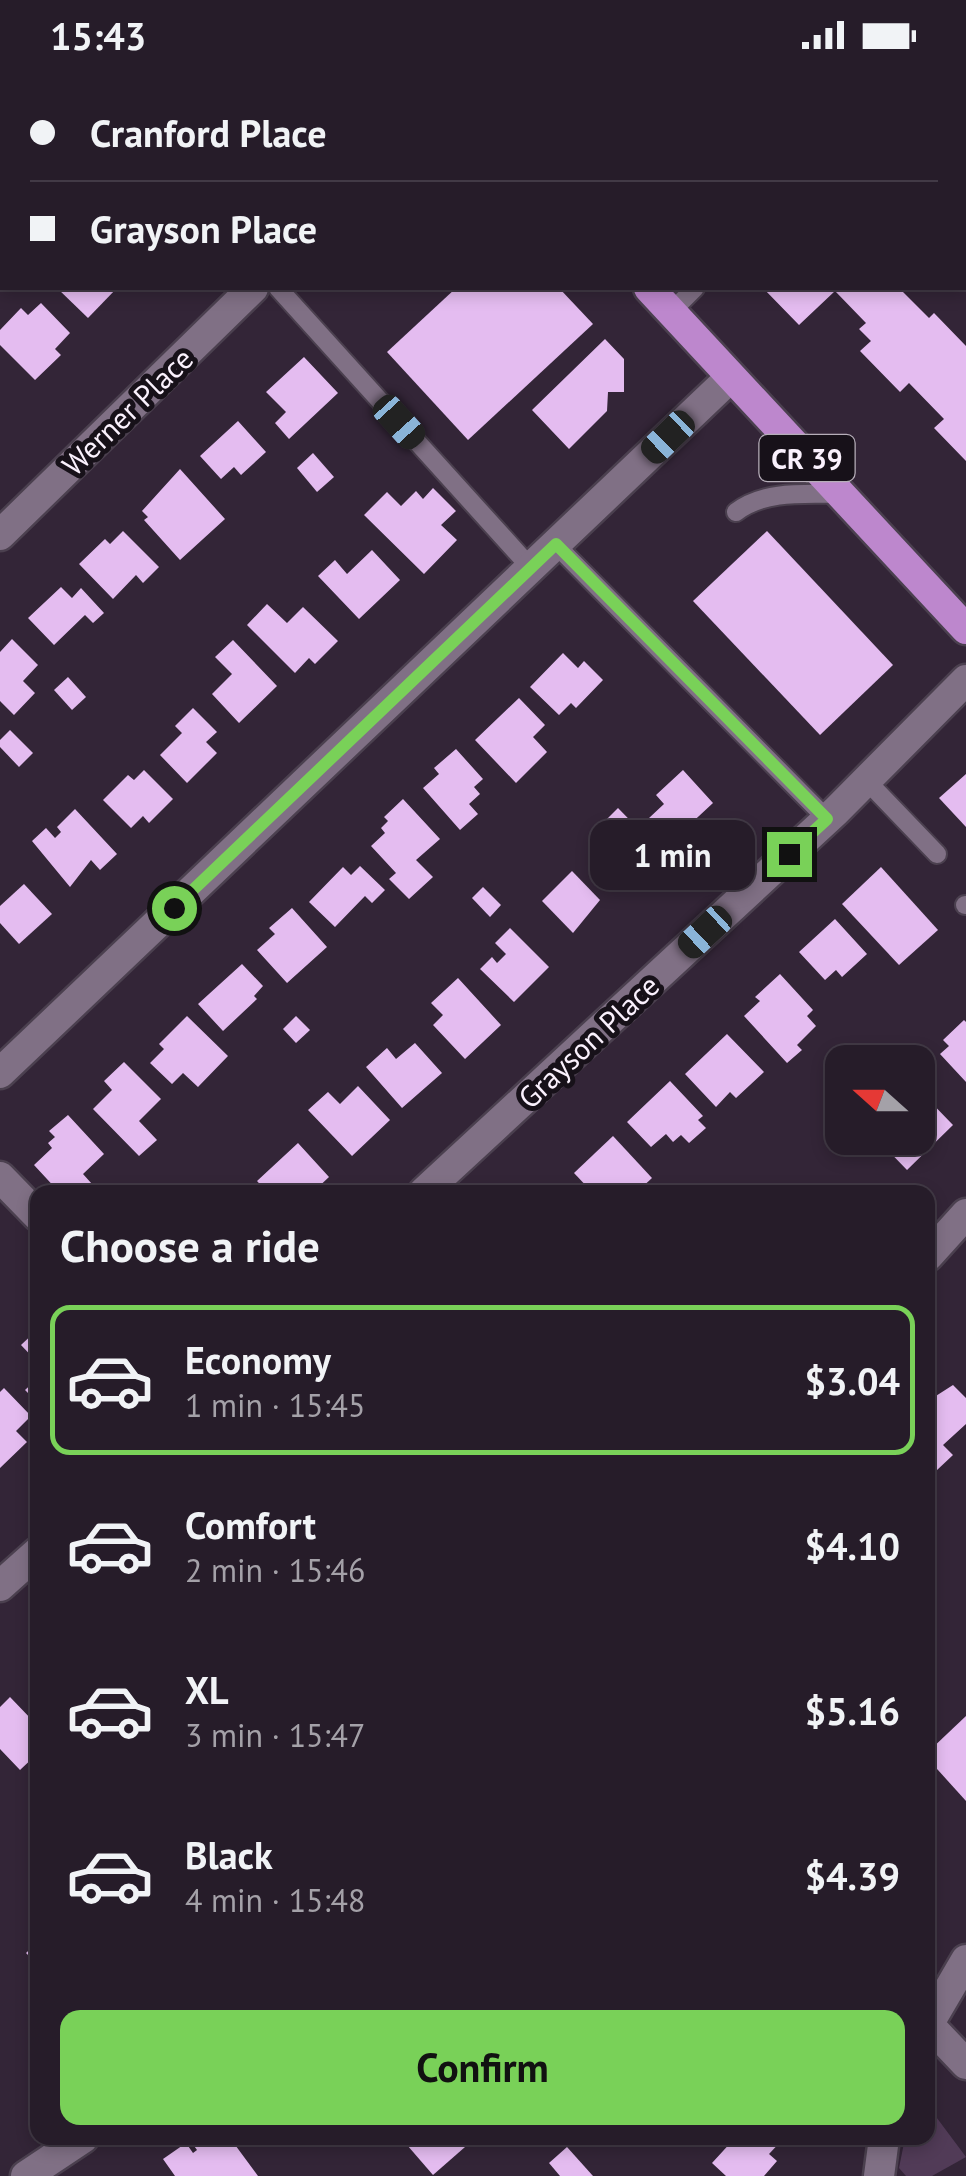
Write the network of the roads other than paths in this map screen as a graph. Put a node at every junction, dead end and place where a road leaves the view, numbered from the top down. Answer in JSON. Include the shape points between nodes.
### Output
{"nodes":[{"id":1,"x":252,"y":290,"type":"edge"},
{"id":2,"x":280,"y":290,"type":"edge"},
{"id":3,"x":651,"y":290,"type":"edge"},
{"id":4,"x":694,"y":290,"type":"edge"},
{"id":5,"x":671,"y":312,"type":"junction"},
{"id":6,"x":732,"y":377,"type":"junction"},
{"id":7,"x":840,"y":494,"type":"junction"},
{"id":8,"x":736,"y":512,"type":"dead end"},
{"id":9,"x":0,"y":535,"type":"edge"},
{"id":10,"x":556,"y":544,"type":"junction"},
{"id":11,"x":531,"y":568,"type":"junction"},
{"id":12,"x":966,"y":629,"type":"edge"},
{"id":13,"x":966,"y":680,"type":"edge"},
{"id":14,"x":866,"y":779,"type":"junction"},
{"id":15,"x":827,"y":819,"type":"junction"},
{"id":16,"x":937,"y":854,"type":"dead end"},
{"id":17,"x":0,"y":1074,"type":"edge"},
{"id":18,"x":0,"y":1176,"type":"edge"},
{"id":19,"x":432,"y":1185,"type":"edge"},
{"id":20,"x":30,"y":1208,"type":"edge"},
{"id":21,"x":966,"y":1214,"type":"edge"},
{"id":22,"x":935,"y":1248,"type":"edge"},
{"id":23,"x":30,"y":1559,"type":"edge"},
{"id":24,"x":0,"y":1586,"type":"edge"},
{"id":25,"x":966,"y":1960,"type":"edge"},
{"id":26,"x":935,"y":2013,"type":"edge"},
{"id":27,"x":935,"y":2032,"type":"edge"},
{"id":28,"x":966,"y":2064,"type":"edge"},
{"id":29,"x":72,"y":2145,"type":"edge"},
{"id":30,"x":883,"y":2145,"type":"edge"},
{"id":31,"x":26,"y":2176,"type":"edge"},
{"id":32,"x":878,"y":2176,"type":"edge"}],
"edges":[{"from":1,"to":9,"type":"street","name":"Werner Place"},
{"from":2,"to":11,"type":"lane"},
{"from":3,"to":5,"type":"main road","number":"CR 39"},
{"from":4,"to":5,"type":"lane"},
{"from":5,"to":6,"type":"main road","number":"CR 39"},
{"from":6,"to":7,"type":"main road","number":"CR 39"},
{"from":6,"to":10,"type":"street"},
{"from":7,"to":8,"type":"lane","via":[[770,496]]},
{"from":7,"to":12,"type":"main road","number":"CR 39"},
{"from":10,"to":11,"type":"street"},
{"from":10,"to":15,"type":"lane"},
{"from":11,"to":17,"type":"street"},
{"from":13,"to":14,"type":"street","name":"Grayson Place"},
{"from":14,"to":15,"type":"street","name":"Grayson Place"},
{"from":14,"to":16,"type":"lane"},
{"from":15,"to":19,"type":"street","name":"Grayson Place"},
{"from":18,"to":20,"type":"street"},
{"from":21,"to":22,"type":"street"},
{"from":23,"to":24,"type":"street"},
{"from":25,"to":26,"type":"street"},
{"from":27,"to":28,"type":"street"},
{"from":29,"to":31,"type":"street"},
{"from":30,"to":32,"type":"street"}]}
